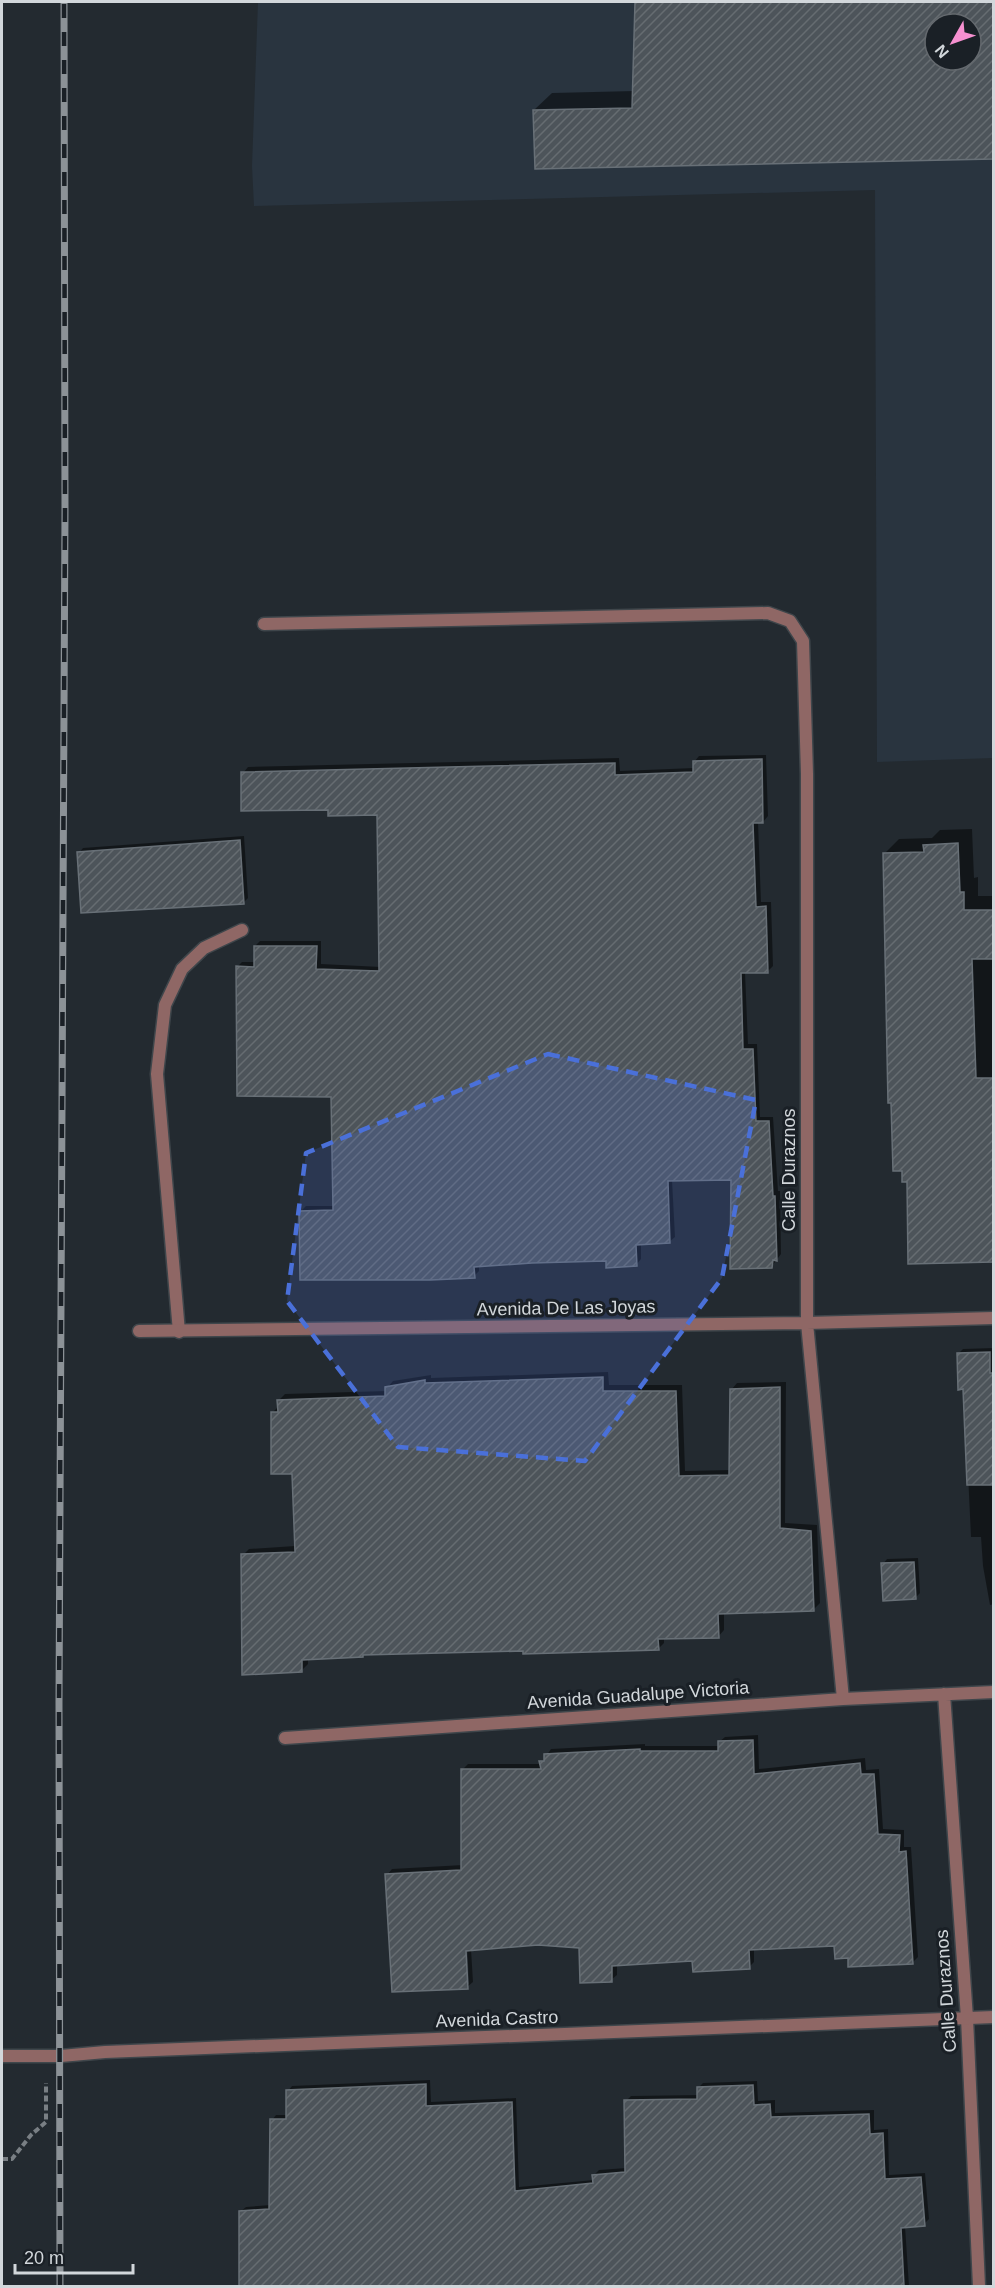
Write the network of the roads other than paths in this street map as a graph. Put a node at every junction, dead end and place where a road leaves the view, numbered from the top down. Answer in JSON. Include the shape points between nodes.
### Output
{"nodes":[{"id":1,"x":264,"y":624,"type":"dead end"},
{"id":2,"x":242,"y":930,"type":"dead end"},
{"id":3,"x":993,"y":1318,"type":"edge"},
{"id":4,"x":807,"y":1323,"type":"junction"},
{"id":5,"x":139,"y":1331,"type":"dead end"},
{"id":6,"x":179,"y":1332,"type":"junction"},
{"id":7,"x":993,"y":1692,"type":"edge"},
{"id":8,"x":944,"y":1694,"type":"junction"},
{"id":9,"x":843,"y":1699,"type":"junction"},
{"id":10,"x":285,"y":1738,"type":"dead end"},
{"id":11,"x":993,"y":2017,"type":"edge"},
{"id":12,"x":967,"y":2019,"type":"junction"},
{"id":13,"x":2,"y":2056,"type":"edge"},
{"id":14,"x":979,"y":2286,"type":"edge"}],
"edges":[{"from":1,"to":4,"type":"street","name":"Calle Duraznos","via":[[768,613],[790,621],[803,641],[807,774]]},
{"from":2,"to":6,"type":"street","via":[[204,948],[182,969],[165,1005],[157,1074]]},
{"from":3,"to":4,"type":"street","name":"Avenida De Las Joyas"},
{"from":4,"to":6,"type":"street","name":"Avenida De Las Joyas"},
{"from":4,"to":9,"type":"street","name":"Calle Duraznos"},
{"from":5,"to":6,"type":"street","name":"Avenida De Las Joyas"},
{"from":7,"to":8,"type":"street","name":"Avenida Guadalupe Victoria"},
{"from":8,"to":9,"type":"street","name":"Avenida Guadalupe Victoria"},
{"from":8,"to":12,"type":"street","name":"Calle Duraznos"},
{"from":9,"to":10,"type":"street","name":"Avenida Guadalupe Victoria"},
{"from":11,"to":12,"type":"street","name":"Avenida Castro"},
{"from":12,"to":13,"type":"street","name":"Avenida Castro"},
{"from":12,"to":14,"type":"street","name":"Calle Duraznos"}]}
